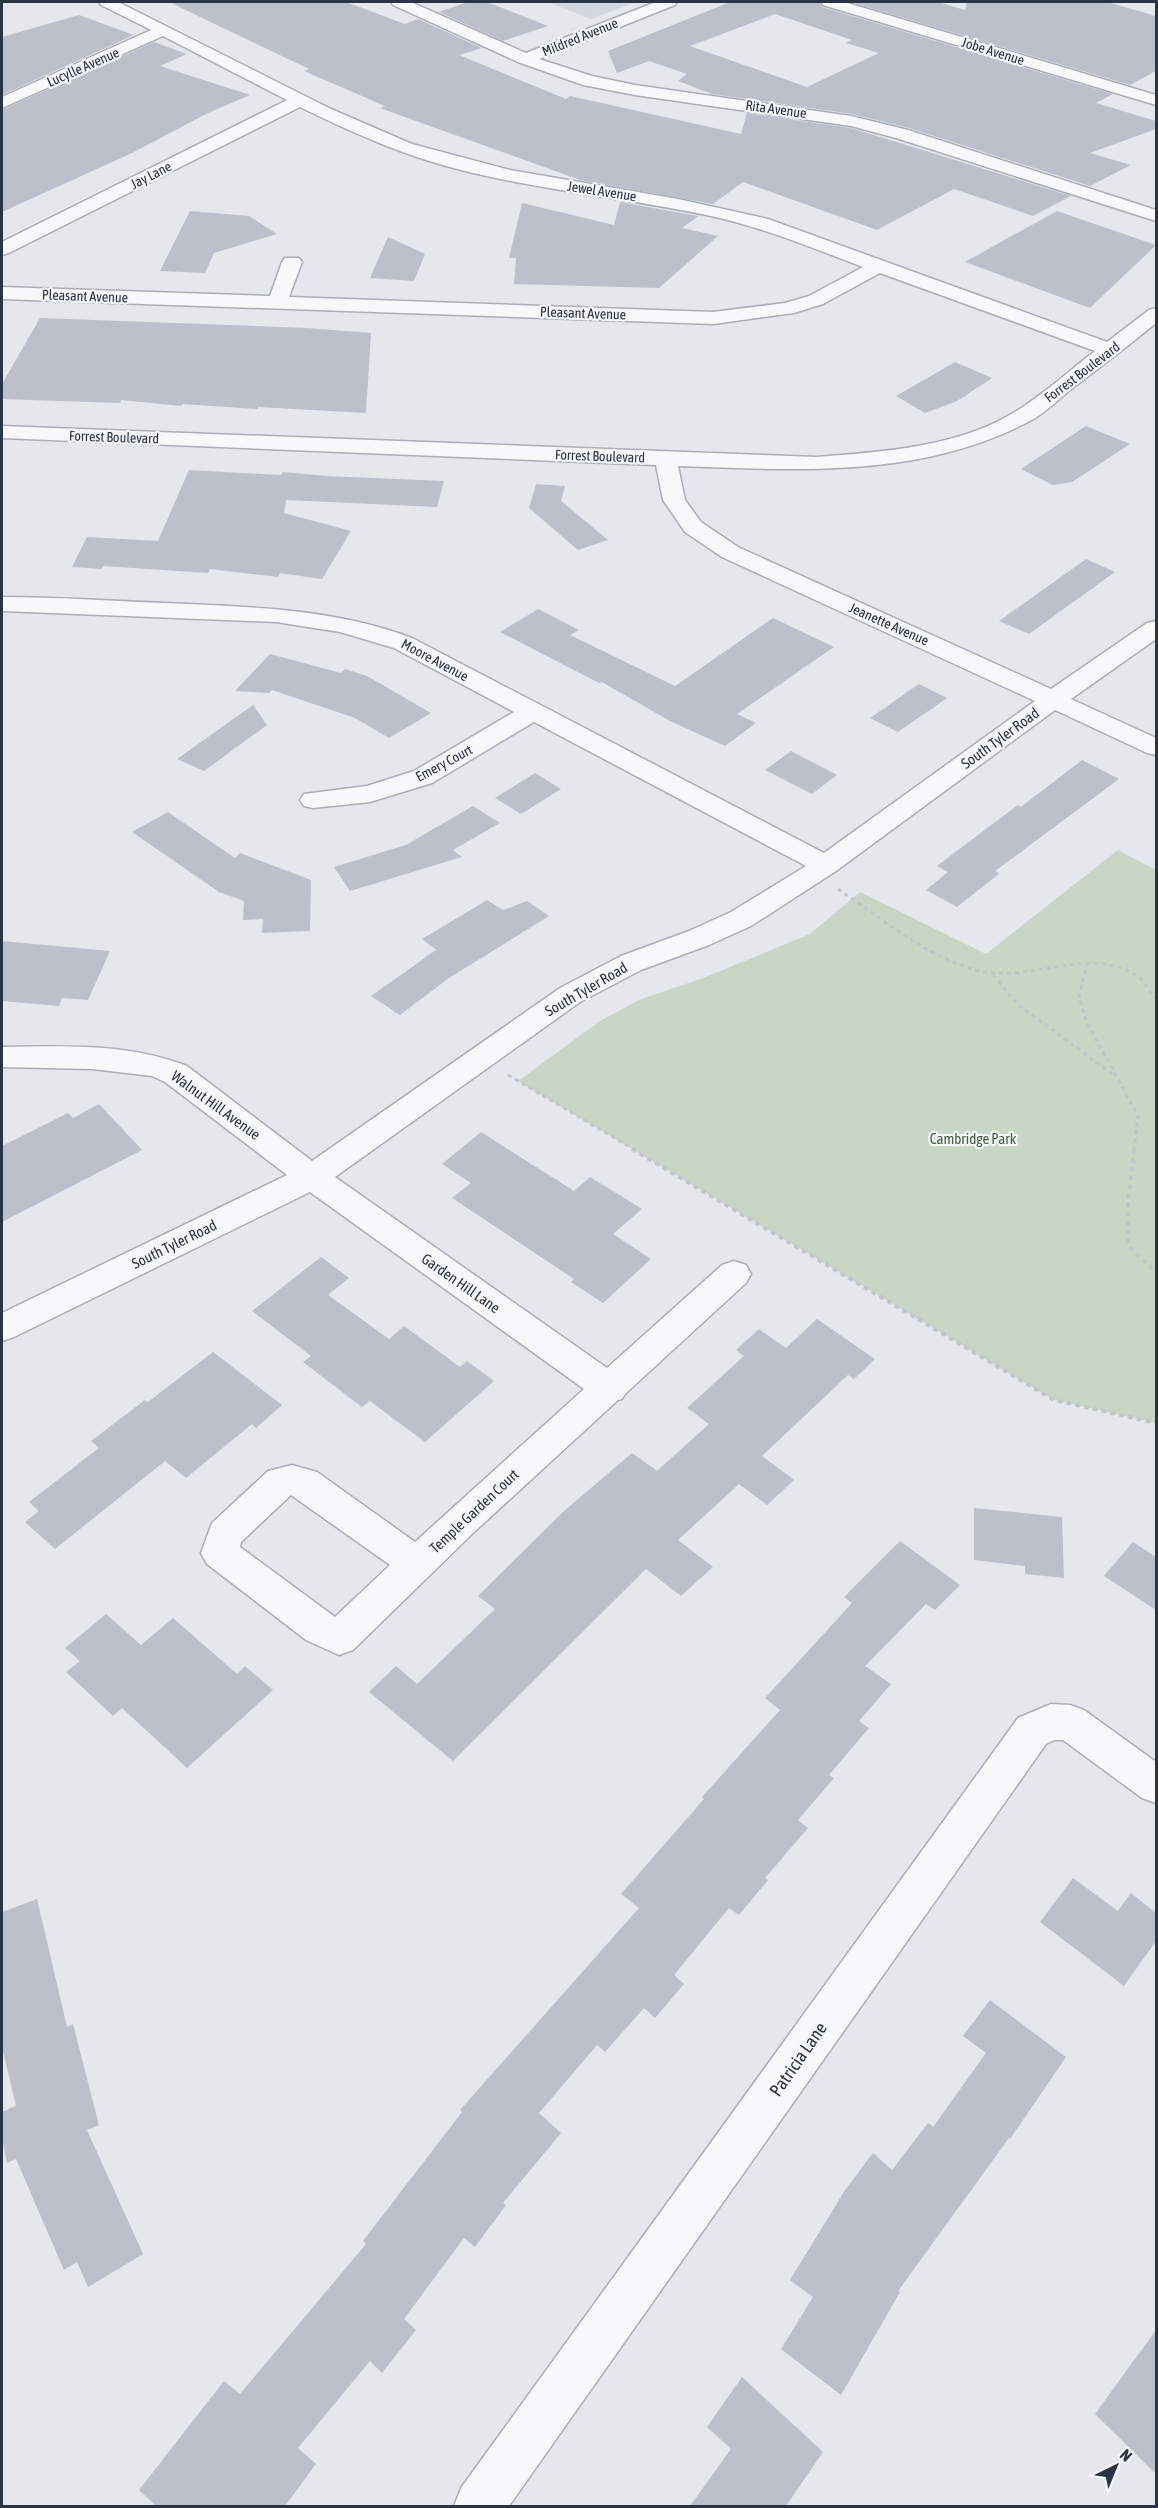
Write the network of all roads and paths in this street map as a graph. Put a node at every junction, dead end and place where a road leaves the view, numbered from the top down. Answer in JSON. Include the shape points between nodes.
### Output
{"nodes":[{"id":1,"x":107,"y":2,"type":"edge"},
{"id":2,"x":399,"y":2,"type":"edge"},
{"id":3,"x":669,"y":2,"type":"edge"},
{"id":4,"x":829,"y":2,"type":"edge"},
{"id":5,"x":164,"y":30,"type":"junction"},
{"id":6,"x":524,"y":59,"type":"junction"},
{"id":7,"x":300,"y":100,"type":"junction"},
{"id":8,"x":1156,"y":100,"type":"edge"},
{"id":9,"x":2,"y":104,"type":"edge"},
{"id":10,"x":1156,"y":216,"type":"edge"},
{"id":11,"x":2,"y":249,"type":"edge"},
{"id":12,"x":292,"y":262,"type":"dead end"},
{"id":13,"x":878,"y":266,"type":"junction"},
{"id":14,"x":2,"y":292,"type":"edge"},
{"id":15,"x":277,"y":303,"type":"junction"},
{"id":16,"x":1156,"y":314,"type":"edge"},
{"id":17,"x":1110,"y":350,"type":"junction"},
{"id":18,"x":2,"y":432,"type":"edge"},
{"id":19,"x":666,"y":459,"type":"junction"},
{"id":20,"x":2,"y":604,"type":"edge"},
{"id":21,"x":1156,"y":628,"type":"edge"},
{"id":22,"x":1055,"y":698,"type":"junction"},
{"id":23,"x":532,"y":712,"type":"junction"},
{"id":24,"x":1156,"y":747,"type":"edge"},
{"id":25,"x":313,"y":800,"type":"dead end"},
{"id":26,"x":819,"y":869,"type":"junction"},
{"id":27,"x":1088,"y":962,"type":"junction"},
{"id":28,"x":993,"y":974,"type":"junction"},
{"id":29,"x":1156,"y":998,"type":"edge"},
{"id":30,"x":2,"y":1057,"type":"edge"},
{"id":31,"x":507,"y":1075,"type":"dead end"},
{"id":32,"x":1116,"y":1077,"type":"junction"},
{"id":33,"x":312,"y":1177,"type":"junction"},
{"id":34,"x":1156,"y":1273,"type":"edge"},
{"id":35,"x":734,"y":1274,"type":"dead end"},
{"id":36,"x":2,"y":1328,"type":"edge"},
{"id":37,"x":610,"y":1389,"type":"junction"},
{"id":38,"x":1156,"y":1423,"type":"edge"},
{"id":39,"x":417,"y":1564,"type":"junction"},
{"id":40,"x":1156,"y":1785,"type":"edge"},
{"id":41,"x":479,"y":2506,"type":"edge"}],
"edges":[{"from":1,"to":5,"type":"street","name":"Jewel Avenue"},
{"from":2,"to":6,"type":"street","name":"Rita Avenue"},
{"from":3,"to":6,"type":"street","name":"Mildred Avenue"},
{"from":4,"to":8,"type":"street","name":"Jobe Avenue"},
{"from":5,"to":7,"type":"street","name":"Jewel Avenue"},
{"from":5,"to":9,"type":"street","name":"Lucylle Avenue"},
{"from":6,"to":10,"type":"street","name":"Rita Avenue","via":[[601,83],[851,121]]},
{"from":7,"to":11,"type":"street","name":"Jay Lane"},
{"from":7,"to":13,"type":"street","name":"Jewel Avenue","via":[[382,139],[428,155],[545,182],[717,210],[761,222]]},
{"from":12,"to":15,"type":"street"},
{"from":13,"to":15,"type":"street","name":"Pleasant Avenue","via":[[816,300],[750,315],[713,318]]},
{"from":13,"to":17,"type":"street","name":"Jewel Avenue"},
{"from":14,"to":15,"type":"street","name":"Pleasant Avenue"},
{"from":16,"to":17,"type":"street","name":"Forrest Boulevard"},
{"from":17,"to":19,"type":"street","name":"Forrest Boulevard","via":[[1025,415],[977,437],[930,451],[816,464]]},
{"from":18,"to":19,"type":"street","name":"Forrest Boulevard"},
{"from":19,"to":22,"type":"street","name":"Jeanette Avenue","via":[[674,500],[693,527],[730,552]]},
{"from":20,"to":23,"type":"street","name":"Moore Avenue","via":[[276,615],[348,625],[403,643]]},
{"from":21,"to":22,"type":"street","name":"South Tyler Road"},
{"from":22,"to":24,"type":"street","name":"Jeanette Avenue"},
{"from":22,"to":26,"type":"street","name":"South Tyler Road"},
{"from":23,"to":25,"type":"street","name":"Emery Court","via":[[423,777],[370,794]]},
{"from":23,"to":26,"type":"street","name":"Moore Avenue"},
{"from":26,"to":28,"type":"path","via":[[953,962]]},
{"from":26,"to":33,"type":"street","name":"South Tyler Road","via":[[741,919],[631,963],[570,995]]},
{"from":27,"to":28,"type":"path","via":[[1024,974]]},
{"from":27,"to":29,"type":"path","via":[[1126,969],[1147,984]]},
{"from":27,"to":32,"type":"path","via":[[1079,998],[1087,1023]]},
{"from":28,"to":32,"type":"path","via":[[1018,1005]]},
{"from":30,"to":33,"type":"street","name":"Walnut Hill Avenue","via":[[139,1062],[163,1068]]},
{"from":31,"to":38,"type":"path","via":[[1054,1400]]},
{"from":32,"to":34,"type":"path","via":[[1138,1116],[1128,1203],[1128,1245]]},
{"from":33,"to":36,"type":"street","name":"South Tyler Road"},
{"from":33,"to":37,"type":"street","name":"Garden Hill Lane"},
{"from":35,"to":37,"type":"street","name":"Temple Garden Court"},
{"from":37,"to":39,"type":"street","name":"Temple Garden Court"},
{"from":39,"to":39,"type":"street","name":"Temple Garden Court","via":[[304,1483],[291,1480],[281,1482],[225,1534],[220,1553],[319,1628],[339,1638]]},
{"from":40,"to":41,"type":"street","name":"Patricia Lane","via":[[1070,1723],[1051,1722],[1032,1731]]}]}
